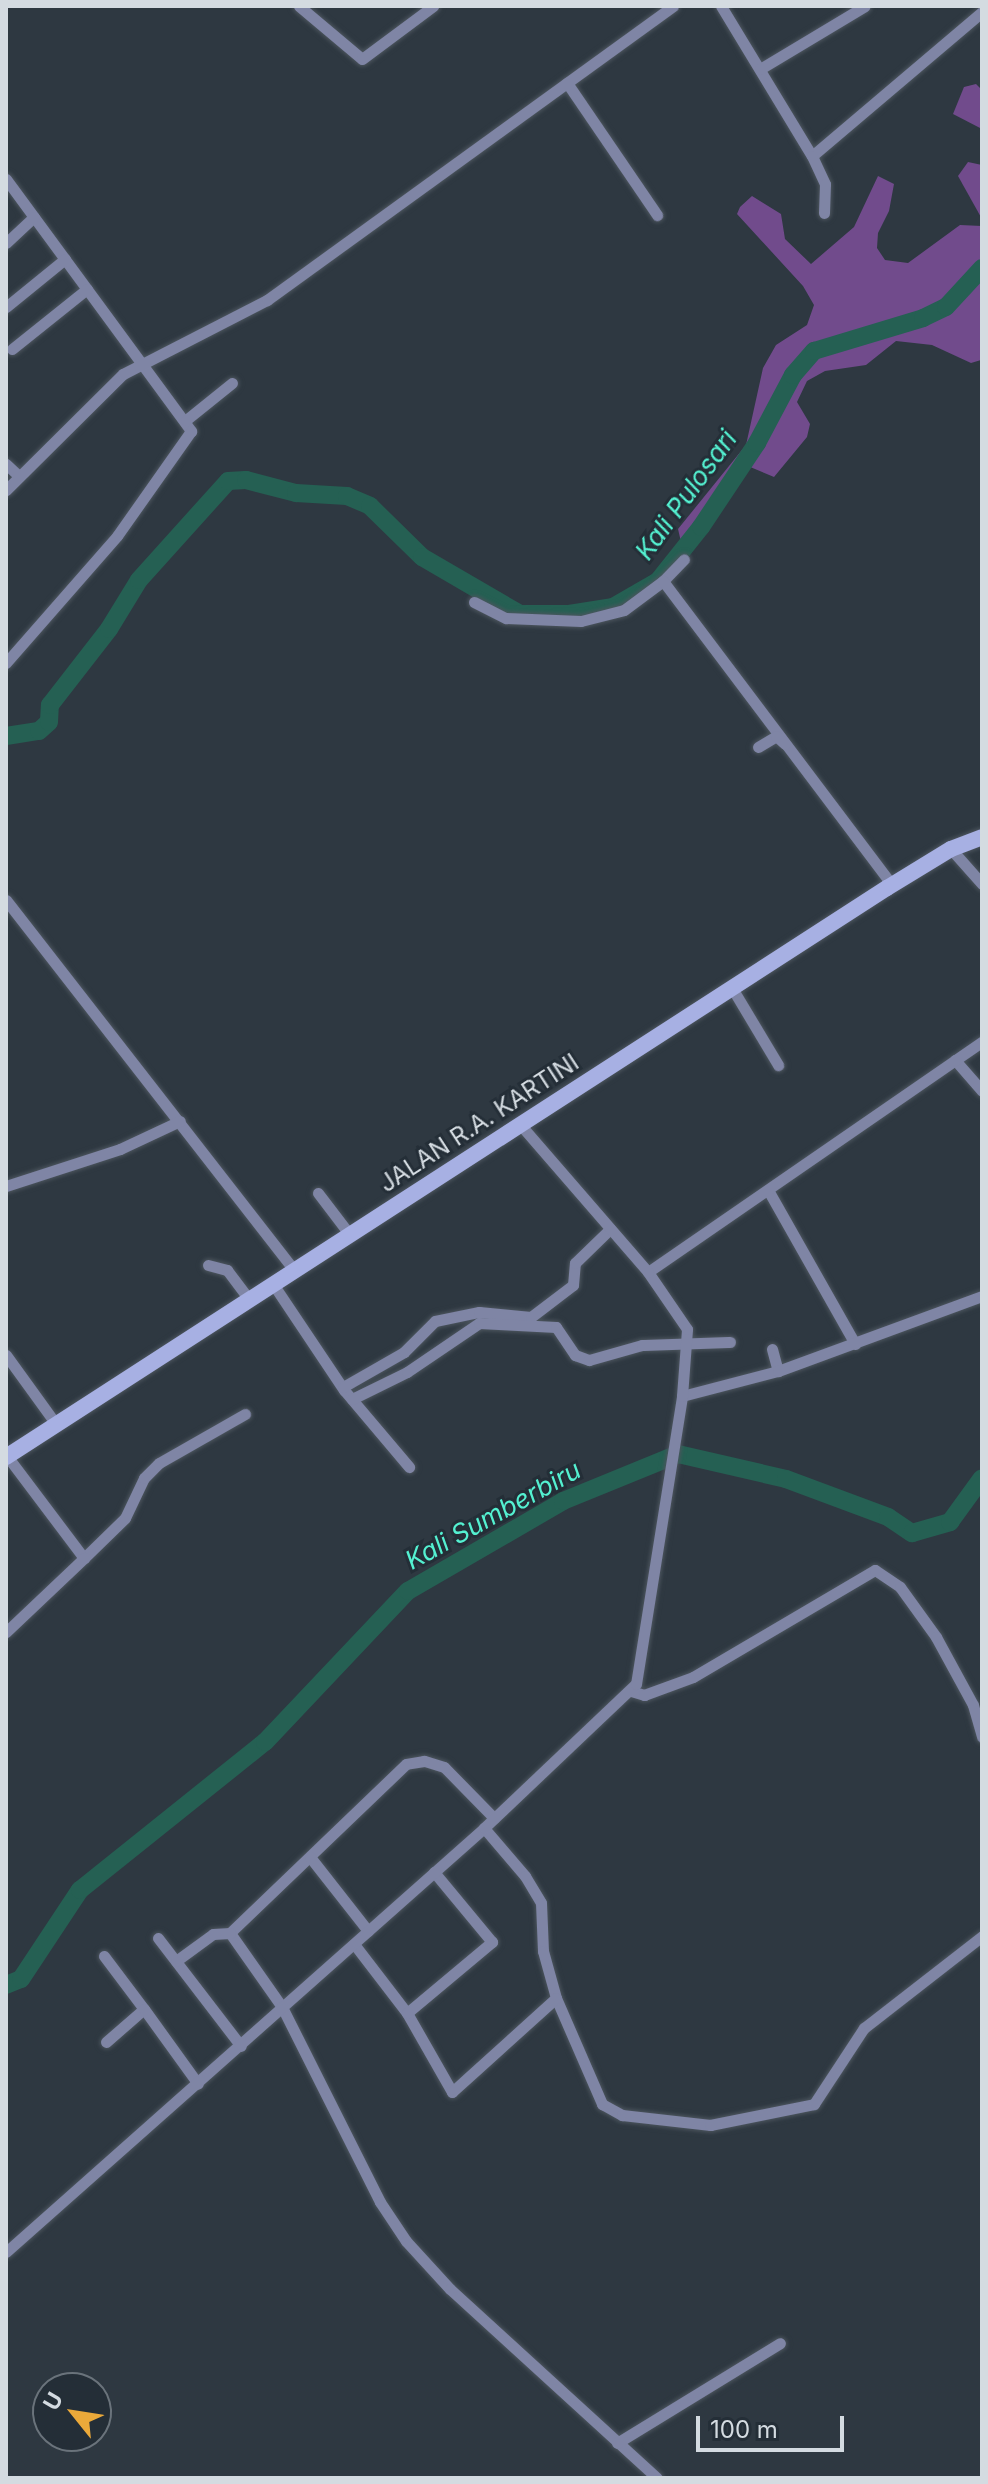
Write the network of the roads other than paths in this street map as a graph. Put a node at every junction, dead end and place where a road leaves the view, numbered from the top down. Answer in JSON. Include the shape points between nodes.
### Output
{"nodes":[{"id":1,"x":299,"y":6,"type":"edge"},
{"id":2,"x":433,"y":6,"type":"edge"},
{"id":3,"x":673,"y":6,"type":"edge"},
{"id":4,"x":721,"y":6,"type":"edge"},
{"id":5,"x":865,"y":6,"type":"edge"},
{"id":6,"x":982,"y":12,"type":"edge"},
{"id":7,"x":760,"y":69,"type":"junction"},
{"id":8,"x":567,"y":83,"type":"junction"},
{"id":9,"x":812,"y":156,"type":"junction"},
{"id":10,"x":6,"y":179,"type":"edge"},
{"id":11,"x":824,"y":213,"type":"dead end"},
{"id":12,"x":657,"y":215,"type":"dead end"},
{"id":13,"x":34,"y":217,"type":"junction"},
{"id":14,"x":6,"y":243,"type":"edge"},
{"id":15,"x":65,"y":259,"type":"junction"},
{"id":16,"x":87,"y":289,"type":"junction"},
{"id":17,"x":6,"y":307,"type":"edge"},
{"id":18,"x":12,"y":349,"type":"dead end"},
{"id":19,"x":141,"y":362,"type":"junction"},
{"id":20,"x":232,"y":383,"type":"dead end"},
{"id":21,"x":186,"y":420,"type":"junction"},
{"id":22,"x":6,"y":464,"type":"edge"},
{"id":23,"x":19,"y":476,"type":"junction"},
{"id":24,"x":6,"y":490,"type":"edge"},
{"id":25,"x":684,"y":559,"type":"dead end"},
{"id":26,"x":663,"y":581,"type":"junction"},
{"id":27,"x":474,"y":602,"type":"dead end"},
{"id":28,"x":6,"y":663,"type":"edge"},
{"id":29,"x":758,"y":747,"type":"dead end"},
{"id":30,"x":982,"y":837,"type":"edge"},
{"id":31,"x":951,"y":849,"type":"junction"},
{"id":32,"x":982,"y":884,"type":"edge"},
{"id":33,"x":890,"y":886,"type":"junction"},
{"id":34,"x":6,"y":900,"type":"edge"},
{"id":35,"x":732,"y":988,"type":"junction"},
{"id":36,"x":982,"y":1042,"type":"edge"},
{"id":37,"x":955,"y":1060,"type":"junction"},
{"id":38,"x":778,"y":1065,"type":"dead end"},
{"id":39,"x":982,"y":1091,"type":"edge"},
{"id":40,"x":180,"y":1121,"type":"junction"},
{"id":41,"x":520,"y":1124,"type":"junction"},
{"id":42,"x":6,"y":1186,"type":"edge"},
{"id":43,"x":768,"y":1190,"type":"junction"},
{"id":44,"x":318,"y":1193,"type":"dead end"},
{"id":45,"x":610,"y":1229,"type":"junction"},
{"id":46,"x":350,"y":1235,"type":"junction"},
{"id":47,"x":208,"y":1265,"type":"dead end"},
{"id":48,"x":294,"y":1270,"type":"junction"},
{"id":49,"x":648,"y":1272,"type":"junction"},
{"id":50,"x":273,"y":1284,"type":"junction"},
{"id":51,"x":982,"y":1296,"type":"edge"},
{"id":52,"x":250,"y":1300,"type":"junction"},
{"id":53,"x":479,"y":1318,"type":"junction"},
{"id":54,"x":687,"y":1340,"type":"junction"},
{"id":55,"x":730,"y":1342,"type":"dead end"},
{"id":56,"x":855,"y":1344,"type":"junction"},
{"id":57,"x":772,"y":1349,"type":"dead end"},
{"id":58,"x":6,"y":1355,"type":"edge"},
{"id":59,"x":777,"y":1369,"type":"junction"},
{"id":60,"x":347,"y":1393,"type":"junction"},
{"id":61,"x":682,"y":1396,"type":"junction"},
{"id":62,"x":245,"y":1414,"type":"dead end"},
{"id":63,"x":56,"y":1424,"type":"junction"},
{"id":64,"x":6,"y":1457,"type":"edge"},
{"id":65,"x":409,"y":1467,"type":"dead end"},
{"id":66,"x":84,"y":1558,"type":"junction"},
{"id":67,"x":6,"y":1632,"type":"edge"},
{"id":68,"x":631,"y":1691,"type":"junction"},
{"id":69,"x":982,"y":1737,"type":"edge"},
{"id":70,"x":494,"y":1818,"type":"junction"},
{"id":71,"x":484,"y":1828,"type":"junction"},
{"id":72,"x":310,"y":1857,"type":"junction"},
{"id":73,"x":434,"y":1872,"type":"junction"},
{"id":74,"x":368,"y":1931,"type":"junction"},
{"id":75,"x":230,"y":1933,"type":"junction"},
{"id":76,"x":982,"y":1936,"type":"edge"},
{"id":77,"x":158,"y":1938,"type":"dead end"},
{"id":78,"x":354,"y":1944,"type":"junction"},
{"id":79,"x":104,"y":1956,"type":"dead end"},
{"id":80,"x":176,"y":1961,"type":"junction"},
{"id":81,"x":556,"y":1998,"type":"junction"},
{"id":82,"x":282,"y":2007,"type":"junction"},
{"id":83,"x":144,"y":2009,"type":"junction"},
{"id":84,"x":407,"y":2013,"type":"junction"},
{"id":85,"x":106,"y":2042,"type":"dead end"},
{"id":86,"x":241,"y":2046,"type":"junction"},
{"id":87,"x":198,"y":2084,"type":"junction"},
{"id":88,"x":6,"y":2252,"type":"edge"},
{"id":89,"x":780,"y":2343,"type":"dead end"},
{"id":90,"x":617,"y":2443,"type":"junction"},
{"id":91,"x":657,"y":2478,"type":"edge"}],
"edges":[{"from":1,"to":2,"type":"street","via":[[362,59]]},
{"from":3,"to":8,"type":"street"},
{"from":4,"to":7,"type":"street"},
{"from":5,"to":7,"type":"street"},
{"from":6,"to":9,"type":"street"},
{"from":7,"to":9,"type":"street"},
{"from":8,"to":12,"type":"street"},
{"from":8,"to":19,"type":"street","via":[[267,300]]},
{"from":9,"to":11,"type":"street","via":[[825,184]]},
{"from":10,"to":13,"type":"street"},
{"from":13,"to":14,"type":"street"},
{"from":13,"to":15,"type":"street"},
{"from":15,"to":16,"type":"street"},
{"from":15,"to":17,"type":"street"},
{"from":16,"to":18,"type":"street"},
{"from":16,"to":19,"type":"street"},
{"from":19,"to":21,"type":"street"},
{"from":19,"to":23,"type":"street"},
{"from":20,"to":21,"type":"street"},
{"from":21,"to":28,"type":"street","via":[[188,441],[174,461],[117,536]]},
{"from":22,"to":23,"type":"street"},
{"from":23,"to":24,"type":"street"},
{"from":25,"to":26,"type":"street"},
{"from":26,"to":27,"type":"street","via":[[624,610],[581,621],[506,618]]},
{"from":26,"to":33,"type":"street"},
{"from":29,"to":33,"type":"street","via":[[781,738]]},
{"from":30,"to":31,"type":"main road","name":"JALAN R.A. KARTINI"},
{"from":31,"to":32,"type":"street"},
{"from":31,"to":33,"type":"main road","name":"JALAN R.A. KARTINI"},
{"from":33,"to":35,"type":"main road","name":"JALAN R.A. KARTINI"},
{"from":34,"to":40,"type":"street"},
{"from":35,"to":38,"type":"street"},
{"from":35,"to":41,"type":"main road","name":"JALAN R.A. KARTINI"},
{"from":36,"to":37,"type":"street"},
{"from":37,"to":39,"type":"street"},
{"from":37,"to":43,"type":"street"},
{"from":40,"to":42,"type":"street","via":[[120,1149]]},
{"from":40,"to":48,"type":"street"},
{"from":41,"to":45,"type":"street"},
{"from":41,"to":46,"type":"main road","name":"JALAN R.A. KARTINI"},
{"from":43,"to":49,"type":"street"},
{"from":43,"to":56,"type":"street"},
{"from":44,"to":46,"type":"street"},
{"from":45,"to":49,"type":"street"},
{"from":45,"to":53,"type":"street","via":[[575,1263],[573,1285],[531,1317]]},
{"from":46,"to":48,"type":"main road","name":"JALAN R.A. KARTINI"},
{"from":47,"to":52,"type":"street","via":[[227,1270]]},
{"from":48,"to":50,"type":"main road","name":"JALAN R.A. KARTINI"},
{"from":49,"to":54,"type":"street","via":[[685,1321]]},
{"from":50,"to":52,"type":"main road","name":"JALAN R.A. KARTINI"},
{"from":50,"to":60,"type":"street"},
{"from":51,"to":56,"type":"street"},
{"from":52,"to":63,"type":"main road","name":"JALAN R.A. KARTINI"},
{"from":53,"to":54,"type":"street","via":[[556,1327],[575,1355],[589,1360],[642,1345]]},
{"from":53,"to":60,"type":"street","via":[[423,1362]]},
{"from":53,"to":60,"type":"street","via":[[427,1326],[404,1352]]},
{"from":54,"to":55,"type":"street"},
{"from":54,"to":61,"type":"street"},
{"from":56,"to":59,"type":"street"},
{"from":57,"to":59,"type":"street"},
{"from":58,"to":63,"type":"street"},
{"from":59,"to":61,"type":"street"},
{"from":60,"to":65,"type":"street"},
{"from":61,"to":68,"type":"street"},
{"from":62,"to":66,"type":"street","via":[[159,1463],[144,1478],[125,1518]]},
{"from":63,"to":64,"type":"main road","name":"JALAN R.A. KARTINI"},
{"from":64,"to":66,"type":"street"},
{"from":66,"to":67,"type":"street"},
{"from":68,"to":69,"type":"street","via":[[644,1695],[693,1677],[875,1570],[900,1587],[936,1637],[973,1705]]},
{"from":68,"to":70,"type":"street"},
{"from":70,"to":71,"type":"street"},
{"from":70,"to":72,"type":"street","via":[[444,1767],[413,1762],[390,1776]]},
{"from":71,"to":73,"type":"street"},
{"from":71,"to":81,"type":"street","via":[[541,1903],[543,1951]]},
{"from":72,"to":74,"type":"street"},
{"from":72,"to":75,"type":"street"},
{"from":73,"to":74,"type":"street"},
{"from":73,"to":84,"type":"street","via":[[492,1942]]},
{"from":74,"to":78,"type":"street"},
{"from":75,"to":80,"type":"street","via":[[213,1934]]},
{"from":75,"to":82,"type":"street"},
{"from":76,"to":81,"type":"street","via":[[864,2028],[822,2096],[810,2106],[710,2125],[622,2115],[602,2104]]},
{"from":77,"to":80,"type":"street"},
{"from":78,"to":82,"type":"street"},
{"from":78,"to":84,"type":"street"},
{"from":79,"to":83,"type":"street"},
{"from":80,"to":86,"type":"street"},
{"from":81,"to":84,"type":"street","via":[[452,2092]]},
{"from":82,"to":86,"type":"street"},
{"from":82,"to":90,"type":"street","via":[[387,2215],[450,2289]]},
{"from":83,"to":85,"type":"street"},
{"from":83,"to":87,"type":"street"},
{"from":86,"to":87,"type":"street"},
{"from":87,"to":88,"type":"street"},
{"from":89,"to":90,"type":"street"},
{"from":90,"to":91,"type":"street"}]}
